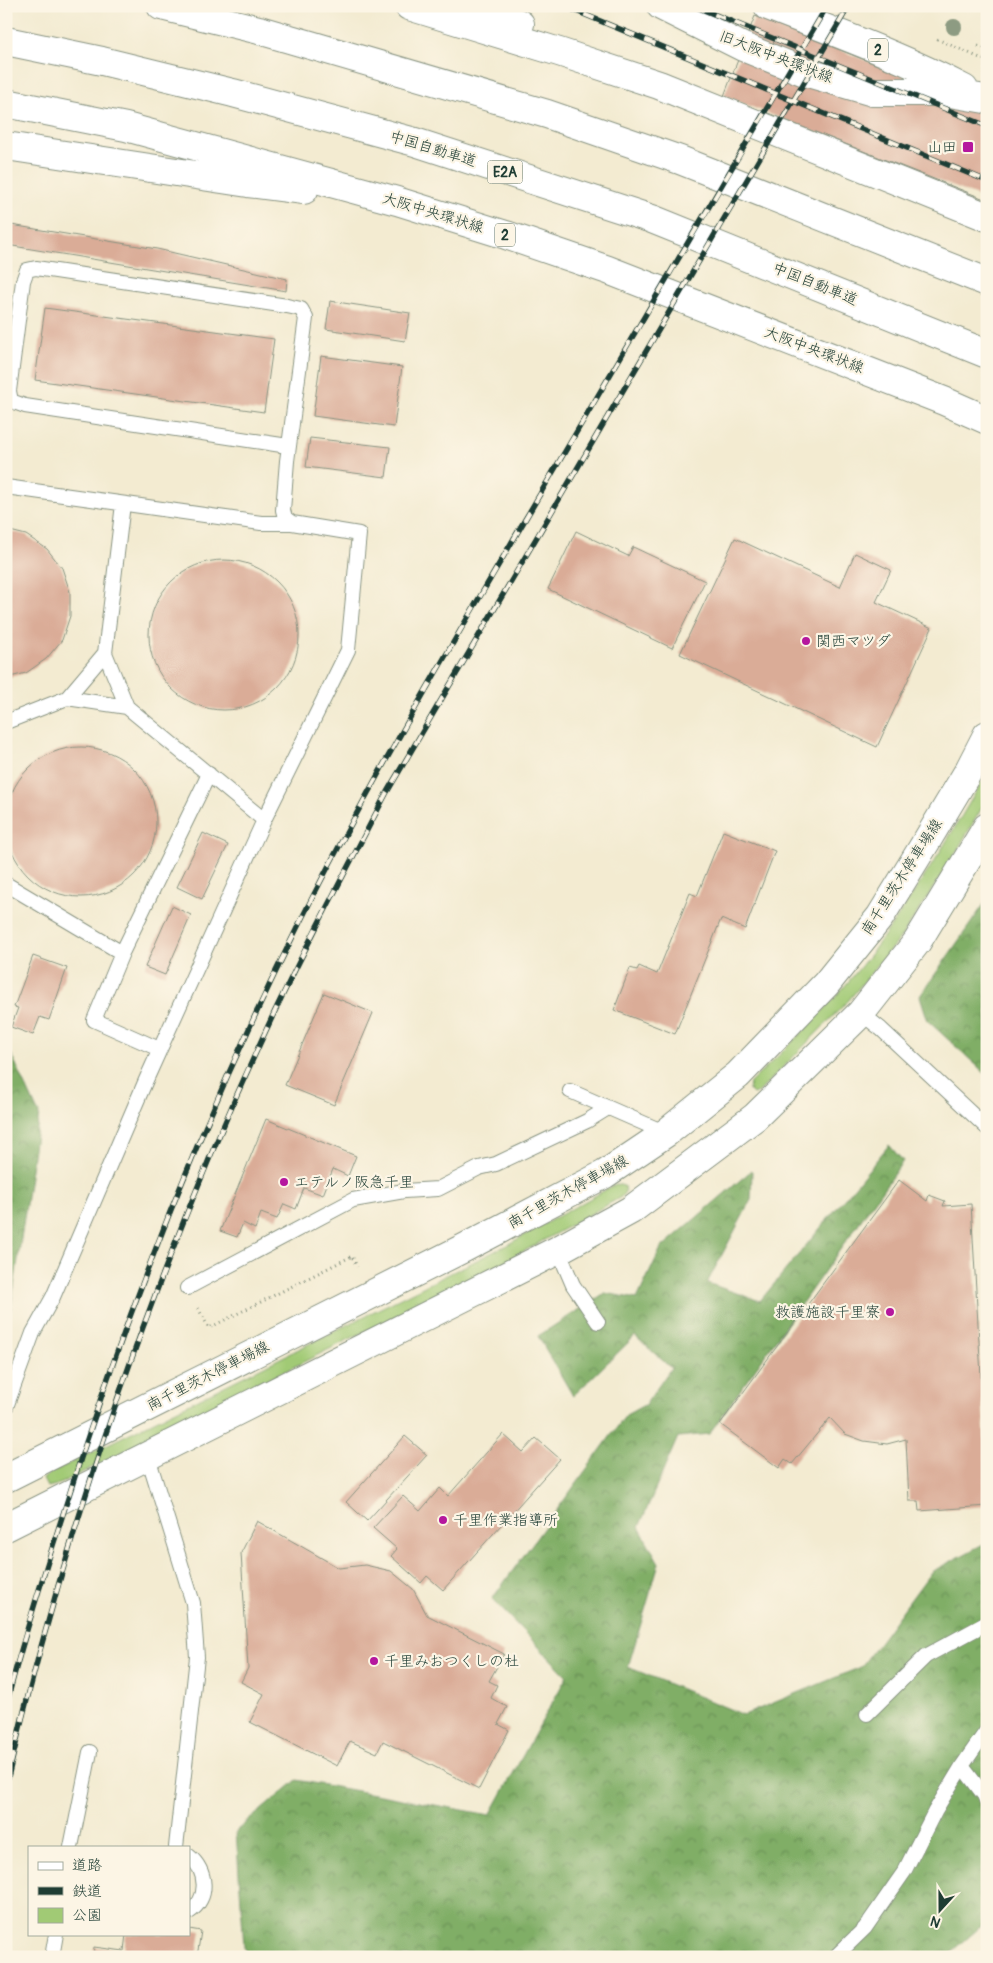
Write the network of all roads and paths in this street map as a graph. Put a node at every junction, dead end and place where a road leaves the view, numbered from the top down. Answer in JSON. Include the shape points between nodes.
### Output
{"nodes":[{"id":1,"x":161,"y":6,"type":"edge"},
{"id":2,"x":409,"y":6,"type":"edge"},
{"id":3,"x":480,"y":6,"type":"edge"},
{"id":4,"x":661,"y":6,"type":"edge"},
{"id":5,"x":768,"y":6,"type":"edge"},
{"id":6,"x":6,"y":41,"type":"edge"},
{"id":7,"x":978,"y":46,"type":"dead end"},
{"id":8,"x":987,"y":50,"type":"edge"},
{"id":9,"x":975,"y":54,"type":"dead end"},
{"id":10,"x":987,"y":60,"type":"edge"},
{"id":11,"x":659,"y":85,"type":"junction"},
{"id":12,"x":986,"y":100,"type":"edge"},
{"id":13,"x":6,"y":103,"type":"edge"},
{"id":14,"x":6,"y":146,"type":"edge"},
{"id":15,"x":397,"y":201,"type":"junction"},
{"id":16,"x":987,"y":217,"type":"edge"},
{"id":17,"x":987,"y":282,"type":"edge"},
{"id":18,"x":987,"y":354,"type":"edge"},
{"id":19,"x":987,"y":420,"type":"edge"},
{"id":20,"x":288,"y":446,"type":"junction"},
{"id":21,"x":6,"y":487,"type":"edge"},
{"id":22,"x":124,"y":504,"type":"junction"},
{"id":23,"x":292,"y":523,"type":"junction"},
{"id":24,"x":105,"y":653,"type":"junction"},
{"id":25,"x":67,"y":698,"type":"junction"},
{"id":26,"x":127,"y":707,"type":"junction"},
{"id":27,"x":6,"y":722,"type":"edge"},
{"id":28,"x":987,"y":735,"type":"edge"},
{"id":29,"x":209,"y":774,"type":"junction"},
{"id":30,"x":264,"y":820,"type":"junction"},
{"id":31,"x":987,"y":827,"type":"edge"},
{"id":32,"x":6,"y":884,"type":"edge"},
{"id":33,"x":122,"y":953,"type":"junction"},
{"id":34,"x":861,"y":1014,"type":"junction"},
{"id":35,"x":159,"y":1049,"type":"junction"},
{"id":36,"x":570,"y":1091,"type":"dead end"},
{"id":37,"x":608,"y":1108,"type":"junction"},
{"id":38,"x":987,"y":1128,"type":"edge"},
{"id":39,"x":666,"y":1133,"type":"junction"},
{"id":40,"x":558,"y":1250,"type":"junction"},
{"id":41,"x":359,"y":1270,"type":"dead end"},
{"id":42,"x":187,"y":1288,"type":"joint"},
{"id":43,"x":598,"y":1322,"type":"dead end"},
{"id":44,"x":6,"y":1407,"type":"edge"},
{"id":45,"x":148,"y":1457,"type":"junction"},
{"id":46,"x":6,"y":1478,"type":"edge"},
{"id":47,"x":6,"y":1527,"type":"edge"},
{"id":48,"x":987,"y":1623,"type":"edge"},
{"id":49,"x":867,"y":1714,"type":"dead end"},
{"id":50,"x":987,"y":1730,"type":"edge"},
{"id":51,"x":90,"y":1752,"type":"dead end"},
{"id":52,"x":962,"y":1766,"type":"junction"},
{"id":53,"x":987,"y":1802,"type":"edge"},
{"id":54,"x":70,"y":1846,"type":"edge"},
{"id":55,"x":176,"y":1846,"type":"edge"},
{"id":56,"x":190,"y":1857,"type":"edge"},
{"id":57,"x":190,"y":1911,"type":"edge"},
{"id":58,"x":56,"y":1936,"type":"edge"},
{"id":59,"x":52,"y":1957,"type":"edge"},
{"id":60,"x":835,"y":1957,"type":"edge"}],
"edges":[{"from":1,"to":17,"type":"main road","via":[[259,30],[547,114],[680,160]]},
{"from":2,"to":11,"type":"main road"},
{"from":3,"to":11,"type":"main road"},
{"from":4,"to":12,"type":"main road","name":"旧大阪中央環状線","number":"2","via":[[743,47],[805,72],[873,92],[944,92]]},
{"from":5,"to":12,"type":"main road","name":"旧大阪中央環状線","number":"2","via":[[939,75]]},
{"from":6,"to":18,"type":"main road","name":"中国自動車道","number":"E2A","via":[[224,91],[415,142],[652,219]]},
{"from":7,"to":8,"type":"path"},
{"from":9,"to":10,"type":"path"},
{"from":11,"to":16,"type":"main road"},
{"from":13,"to":15,"type":"main road","name":"大阪中央環状線","number":"2","via":[[126,127]]},
{"from":14,"to":15,"type":"main road","via":[[248,183]]},
{"from":15,"to":19,"type":"main road","name":"大阪中央環状線","number":"2","via":[[608,270]]},
{"from":20,"to":20,"type":"lane","via":[[306,327],[301,309],[36,268],[27,270],[9,391],[11,401],[25,406]]},
{"from":20,"to":23,"type":"lane","via":[[284,510],[285,518]]},
{"from":21,"to":22,"type":"lane"},
{"from":22,"to":23,"type":"lane","via":[[261,523]]},
{"from":22,"to":24,"type":"lane"},
{"from":23,"to":30,"type":"lane","via":[[359,534],[348,650]]},
{"from":24,"to":25,"type":"lane"},
{"from":24,"to":26,"type":"lane"},
{"from":25,"to":26,"type":"lane"},
{"from":25,"to":27,"type":"lane"},
{"from":26,"to":29,"type":"lane"},
{"from":28,"to":39,"type":"main road","name":"南千里茨木停車場線","via":[[880,917],[832,976],[738,1076]]},
{"from":29,"to":30,"type":"lane"},
{"from":29,"to":33,"type":"lane"},
{"from":30,"to":35,"type":"lane"},
{"from":31,"to":34,"type":"main road","via":[[917,942]]},
{"from":32,"to":33,"type":"lane"},
{"from":33,"to":35,"type":"lane","via":[[94,1020]]},
{"from":34,"to":38,"type":"lane","via":[[887,1034]]},
{"from":34,"to":40,"type":"main road","via":[[755,1117],[631,1210]]},
{"from":35,"to":44,"type":"lane","via":[[53,1297],[33,1333]]},
{"from":36,"to":37,"type":"lane"},
{"from":37,"to":39,"type":"lane"},
{"from":37,"to":42,"type":"lane","via":[[587,1121],[438,1189],[404,1190],[353,1200]]},
{"from":39,"to":46,"type":"main road","name":"南千里茨木停車場線","via":[[605,1174],[473,1243]]},
{"from":40,"to":43,"type":"lane","via":[[573,1285]]},
{"from":40,"to":45,"type":"main road"},
{"from":41,"to":42,"type":"path","via":[[352,1256],[209,1328]]},
{"from":45,"to":47,"type":"main road"},
{"from":45,"to":55,"type":"lane","via":[[193,1603],[196,1639],[197,1657]]},
{"from":48,"to":49,"type":"lane","via":[[926,1656]]},
{"from":50,"to":52,"type":"lane"},
{"from":51,"to":54,"type":"lane"},
{"from":52,"to":53,"type":"lane"},
{"from":52,"to":60,"type":"lane","via":[[900,1878],[865,1928]]},
{"from":56,"to":57,"type":"lane","via":[[201,1870],[204,1880],[199,1902]]},
{"from":58,"to":59,"type":"lane"}]}
